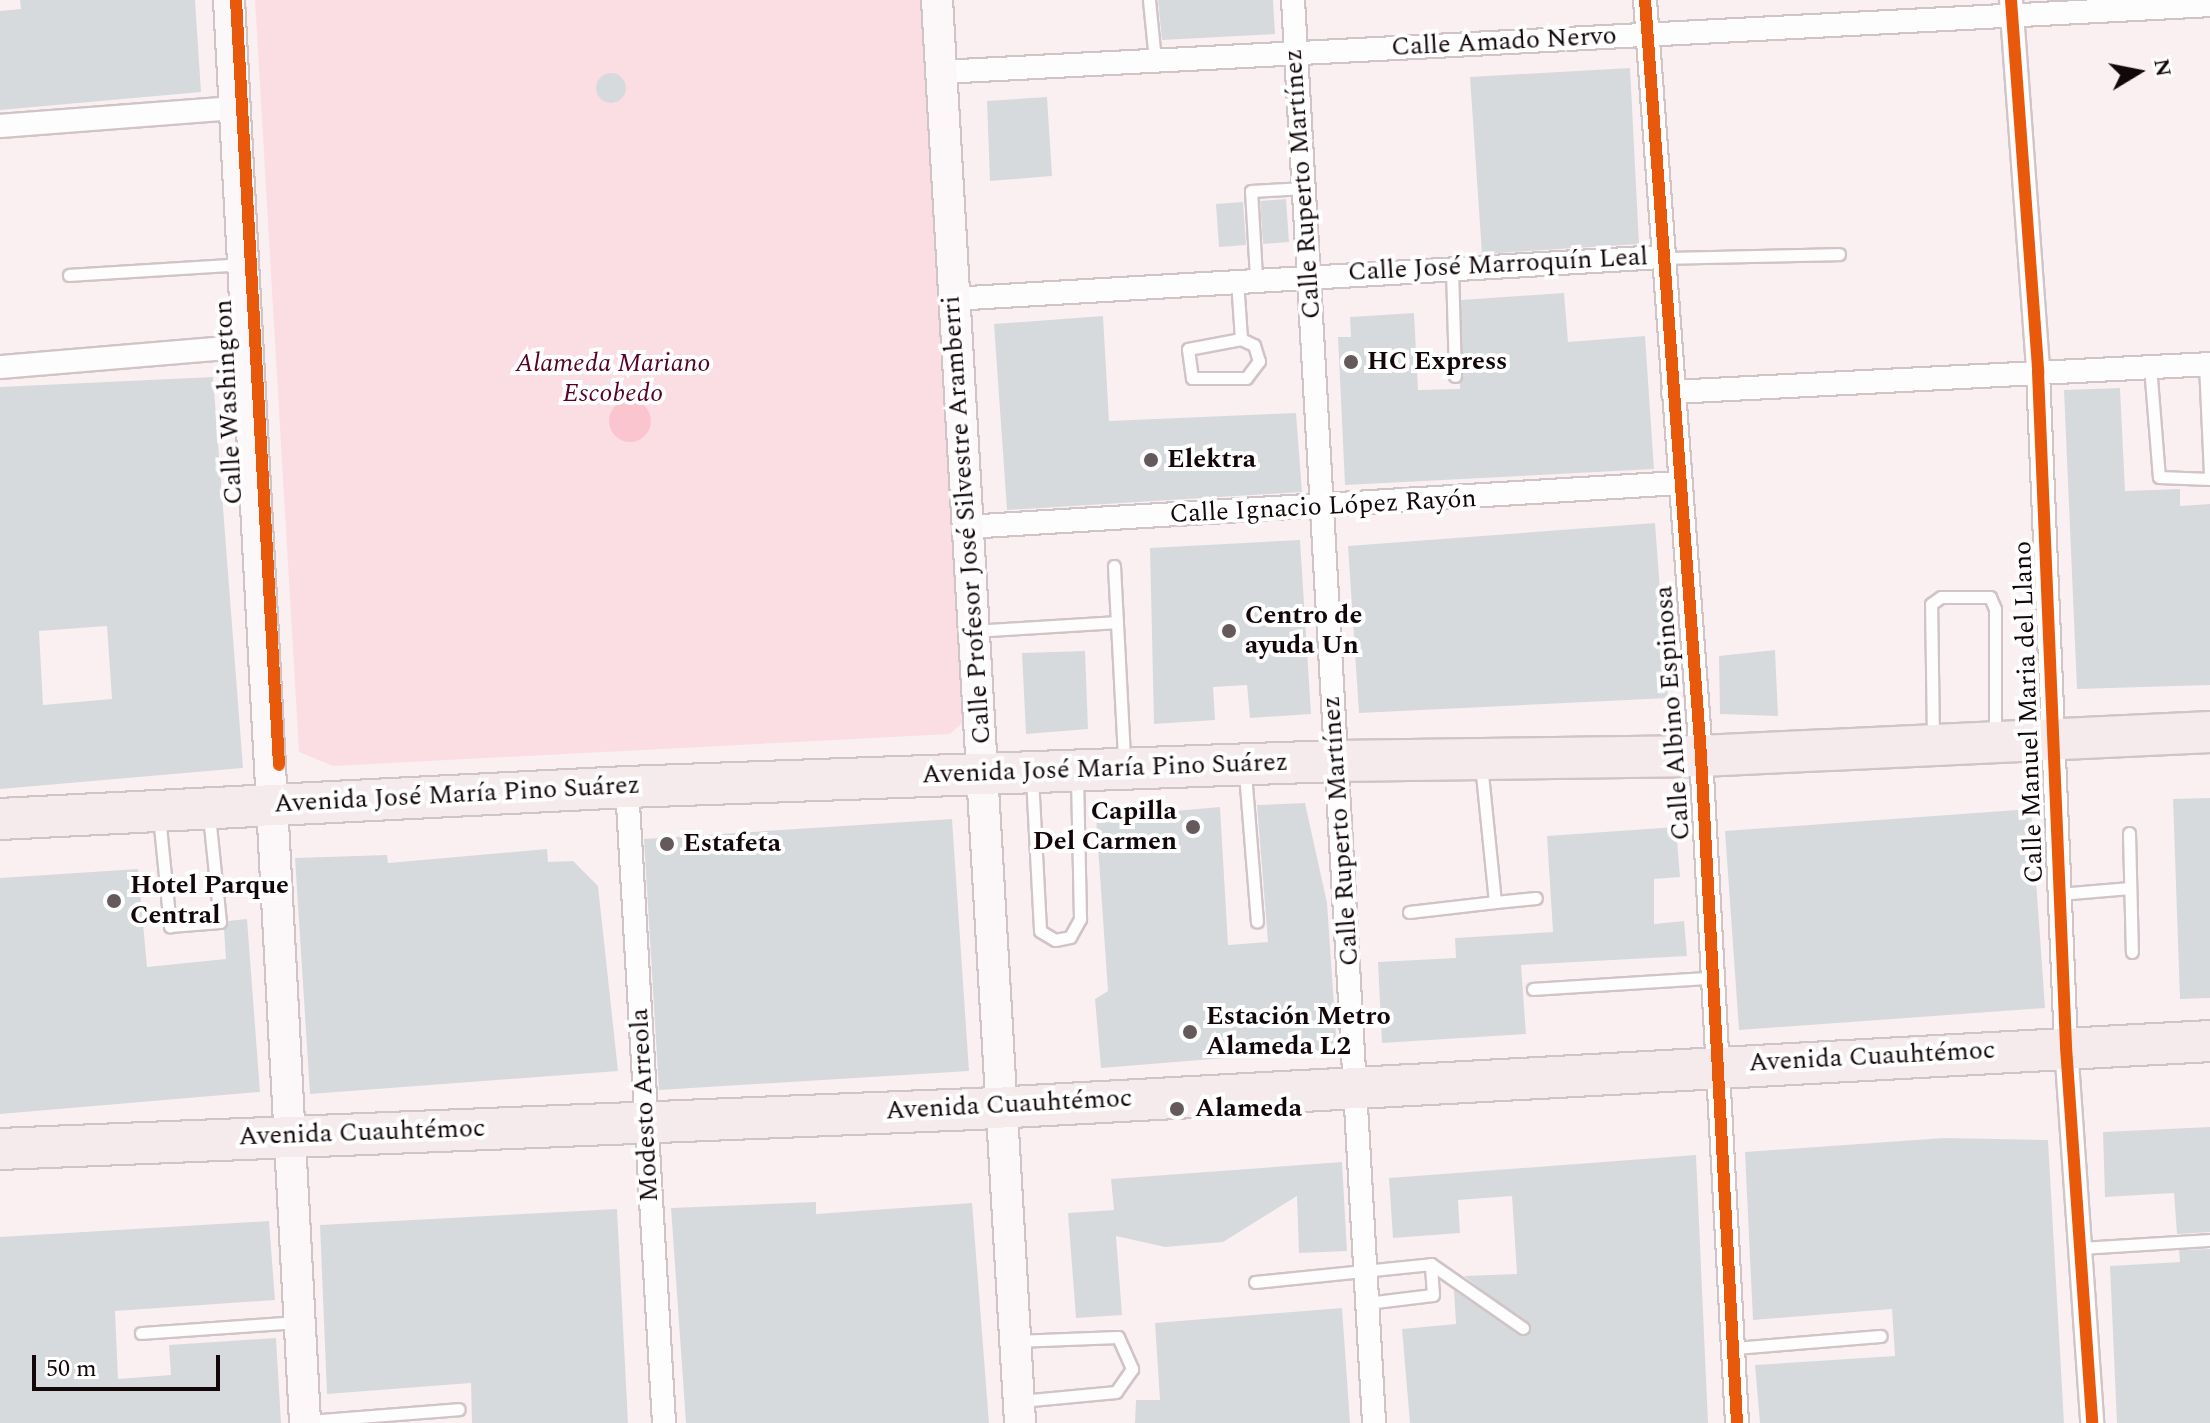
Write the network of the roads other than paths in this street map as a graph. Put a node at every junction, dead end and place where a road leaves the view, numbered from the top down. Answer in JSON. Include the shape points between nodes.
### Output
{"nodes":[{"id":1,"x":229,"y":0,"type":"edge"},
{"id":2,"x":937,"y":0,"type":"edge"},
{"id":3,"x":1149,"y":0,"type":"edge"},
{"id":4,"x":1293,"y":0,"type":"edge"},
{"id":5,"x":1645,"y":0,"type":"edge"},
{"id":6,"x":2210,"y":3,"type":"edge"},
{"id":7,"x":2012,"y":10,"type":"edge"},
{"id":8,"x":1647,"y":34,"type":"junction"},
{"id":9,"x":1295,"y":53,"type":"junction"},
{"id":10,"x":1155,"y":60,"type":"junction"},
{"id":11,"x":941,"y":72,"type":"junction"},
{"id":12,"x":236,"y":108,"type":"junction"},
{"id":13,"x":0,"y":126,"type":"edge"},
{"id":14,"x":1305,"y":188,"type":"junction"},
{"id":15,"x":1839,"y":254,"type":"dead end"},
{"id":16,"x":1662,"y":257,"type":"junction"},
{"id":17,"x":244,"y":264,"type":"junction"},
{"id":18,"x":1452,"y":267,"type":"junction"},
{"id":19,"x":1309,"y":274,"type":"junction"},
{"id":20,"x":69,"y":275,"type":"dead end"},
{"id":21,"x":1247,"y":278,"type":"junction"},
{"id":22,"x":952,"y":299,"type":"junction"},
{"id":23,"x":1241,"y":339,"type":"junction"},
{"id":24,"x":248,"y":346,"type":"junction"},
{"id":25,"x":2208,"y":364,"type":"edge"},
{"id":26,"x":2150,"y":366,"type":"junction"},
{"id":27,"x":0,"y":367,"type":"edge"},
{"id":28,"x":2038,"y":372,"type":"junction"},
{"id":29,"x":1455,"y":376,"type":"dead end"},
{"id":30,"x":1673,"y":392,"type":"junction"},
{"id":31,"x":2210,"y":477,"type":"edge"},
{"id":32,"x":1679,"y":483,"type":"junction"},
{"id":33,"x":1323,"y":506,"type":"junction"},
{"id":34,"x":966,"y":527,"type":"junction"},
{"id":35,"x":1114,"y":566,"type":"dead end"},
{"id":36,"x":1117,"y":622,"type":"junction"},
{"id":37,"x":974,"y":631,"type":"junction"},
{"id":38,"x":2210,"y":732,"type":"edge"},
{"id":39,"x":2051,"y":740,"type":"junction"},
{"id":40,"x":1996,"y":743,"type":"junction"},
{"id":41,"x":1933,"y":745,"type":"junction"},
{"id":42,"x":1701,"y":756,"type":"junction"},
{"id":43,"x":1480,"y":759,"type":"junction"},
{"id":44,"x":1336,"y":761,"type":"junction"},
{"id":45,"x":1245,"y":764,"type":"junction"},
{"id":46,"x":1124,"y":769,"type":"junction"},
{"id":47,"x":1077,"y":771,"type":"junction"},
{"id":48,"x":1032,"y":773,"type":"junction"},
{"id":49,"x":983,"y":774,"type":"junction"},
{"id":50,"x":627,"y":787,"type":"junction"},
{"id":51,"x":268,"y":803,"type":"junction"},
{"id":52,"x":208,"y":807,"type":"junction"},
{"id":53,"x":159,"y":810,"type":"junction"},
{"id":54,"x":0,"y":819,"type":"edge"},
{"id":55,"x":2129,"y":833,"type":"dead end"},
{"id":56,"x":2130,"y":888,"type":"junction"},
{"id":57,"x":2059,"y":894,"type":"junction"},
{"id":58,"x":1536,"y":898,"type":"dead end"},
{"id":59,"x":1495,"y":902,"type":"junction"},
{"id":60,"x":1409,"y":912,"type":"dead end"},
{"id":61,"x":1257,"y":922,"type":"dead end"},
{"id":62,"x":2132,"y":952,"type":"dead end"},
{"id":63,"x":1709,"y":978,"type":"junction"},
{"id":64,"x":1533,"y":989,"type":"dead end"},
{"id":65,"x":2210,"y":1041,"type":"edge"},
{"id":66,"x":2066,"y":1047,"type":"junction"},
{"id":67,"x":1715,"y":1065,"type":"junction"},
{"id":68,"x":1356,"y":1083,"type":"junction"},
{"id":69,"x":999,"y":1107,"type":"junction"},
{"id":70,"x":646,"y":1121,"type":"junction"},
{"id":71,"x":293,"y":1135,"type":"junction"},
{"id":72,"x":0,"y":1149,"type":"edge"},
{"id":73,"x":2210,"y":1240,"type":"edge"},
{"id":74,"x":2082,"y":1248,"type":"junction"},
{"id":75,"x":1431,"y":1264,"type":"junction"},
{"id":76,"x":1365,"y":1269,"type":"junction"},
{"id":77,"x":1255,"y":1282,"type":"dead end"},
{"id":78,"x":1367,"y":1303,"type":"junction"},
{"id":79,"x":300,"y":1322,"type":"junction"},
{"id":80,"x":1523,"y":1328,"type":"dead end"},
{"id":81,"x":141,"y":1333,"type":"dead end"},
{"id":82,"x":1881,"y":1336,"type":"dead end"},
{"id":83,"x":1015,"y":1341,"type":"junction"},
{"id":84,"x":1734,"y":1348,"type":"junction"},
{"id":85,"x":459,"y":1409,"type":"dead end"},
{"id":86,"x":1019,"y":1412,"type":"edge"},
{"id":87,"x":305,"y":1422,"type":"edge"},
{"id":88,"x":664,"y":1423,"type":"edge"},
{"id":89,"x":1374,"y":1423,"type":"edge"},
{"id":90,"x":1737,"y":1423,"type":"edge"},
{"id":91,"x":2092,"y":1423,"type":"edge"}],
"edges":[{"from":1,"to":12,"type":"main road","name":"Calle Washington"},
{"from":2,"to":11,"type":"main road","name":"Calle Profesor José Silvestre Aramberri"},
{"from":3,"to":10,"type":"lane"},
{"from":4,"to":9,"type":"street","name":"Calle Ruperto Martínez"},
{"from":5,"to":8,"type":"street","name":"Calle Albino Espinosa"},
{"from":6,"to":7,"type":"street","name":"Calle Amado Nervo"},
{"from":7,"to":8,"type":"street","name":"Calle Amado Nervo"},
{"from":7,"to":28,"type":"street","name":"Calle Manuel Maria del Llano"},
{"from":8,"to":9,"type":"street","name":"Calle Amado Nervo"},
{"from":8,"to":16,"type":"street","name":"Calle Albino Espinosa"},
{"from":9,"to":10,"type":"street","name":"Calle Amado Nervo"},
{"from":9,"to":14,"type":"street","name":"Calle Ruperto Martínez"},
{"from":10,"to":11,"type":"street","name":"Calle Amado Nervo"},
{"from":11,"to":22,"type":"main road","name":"Calle Profesor José Silvestre Aramberri"},
{"from":12,"to":13,"type":"street"},
{"from":12,"to":17,"type":"main road","name":"Calle Washington"},
{"from":14,"to":19,"type":"street","name":"Calle Ruperto Martínez"},
{"from":14,"to":21,"type":"lane","via":[[1251,191]]},
{"from":15,"to":16,"type":"lane"},
{"from":16,"to":18,"type":"street","name":"Calle José Marroquín Leal"},
{"from":16,"to":30,"type":"street","name":"Calle Albino Espinosa"},
{"from":17,"to":20,"type":"lane"},
{"from":17,"to":24,"type":"main road","name":"Calle Washington"},
{"from":18,"to":19,"type":"street","name":"Calle José Marroquín Leal"},
{"from":18,"to":29,"type":"lane"},
{"from":19,"to":21,"type":"street","name":"Calle José Marroquín Leal"},
{"from":19,"to":33,"type":"street","name":"Calle Ruperto Martínez"},
{"from":21,"to":22,"type":"street","name":"Calle José Marroquín Leal"},
{"from":21,"to":23,"type":"lane"},
{"from":22,"to":34,"type":"main road","name":"Calle Profesor José Silvestre Aramberri"},
{"from":23,"to":23,"type":"lane","via":[[1254,345],[1259,361],[1246,378],[1192,378],[1188,349]]},
{"from":24,"to":27,"type":"street"},
{"from":24,"to":51,"type":"main road","name":"Calle Washington"},
{"from":25,"to":26,"type":"street"},
{"from":25,"to":31,"type":"lane"},
{"from":26,"to":28,"type":"street"},
{"from":26,"to":31,"type":"lane","via":[[2159,477]]},
{"from":28,"to":30,"type":"street"},
{"from":28,"to":39,"type":"street","name":"Calle Manuel Maria del Llano"},
{"from":30,"to":32,"type":"street","name":"Calle Albino Espinosa"},
{"from":32,"to":33,"type":"street","name":"Calle Ignacio López Rayón"},
{"from":32,"to":42,"type":"street","name":"Calle Albino Espinosa"},
{"from":33,"to":34,"type":"street","name":"Calle Ignacio López Rayón"},
{"from":33,"to":44,"type":"street","name":"Calle Ruperto Martínez"},
{"from":34,"to":37,"type":"main road","name":"Calle Profesor José Silvestre Aramberri"},
{"from":35,"to":36,"type":"lane"},
{"from":36,"to":37,"type":"lane"},
{"from":36,"to":46,"type":"lane"},
{"from":37,"to":49,"type":"main road","name":"Calle Profesor José Silvestre Aramberri"},
{"from":38,"to":39,"type":"highway","name":"Avenida José María Pino Suárez"},
{"from":39,"to":40,"type":"highway","name":"Avenida José María Pino Suárez"},
{"from":39,"to":57,"type":"street","name":"Calle Manuel Maria del Llano"},
{"from":40,"to":41,"type":"highway","name":"Avenida José María Pino Suárez"},
{"from":40,"to":41,"type":"lane","via":[[1995,609],[1990,597],[1941,597],[1931,604]]},
{"from":41,"to":42,"type":"highway","name":"Avenida José María Pino Suárez"},
{"from":42,"to":43,"type":"highway","name":"Avenida José María Pino Suárez"},
{"from":42,"to":63,"type":"street","name":"Calle Albino Espinosa"},
{"from":43,"to":44,"type":"highway","name":"Avenida José María Pino Suárez"},
{"from":43,"to":59,"type":"lane"},
{"from":44,"to":45,"type":"highway","name":"Avenida José María Pino Suárez"},
{"from":44,"to":68,"type":"street","name":"Calle Ruperto Martínez"},
{"from":45,"to":46,"type":"highway","name":"Avenida José María Pino Suárez"},
{"from":45,"to":61,"type":"lane"},
{"from":46,"to":47,"type":"highway","name":"Avenida José María Pino Suárez"},
{"from":47,"to":48,"type":"highway","name":"Avenida José María Pino Suárez"},
{"from":47,"to":48,"type":"lane","via":[[1080,919],[1070,937],[1055,940],[1040,931]]},
{"from":48,"to":49,"type":"highway","name":"Avenida José María Pino Suárez"},
{"from":49,"to":50,"type":"highway","name":"Avenida José María Pino Suárez"},
{"from":49,"to":69,"type":"main road","name":"Calle Profesor José Silvestre Aramberri"},
{"from":50,"to":51,"type":"highway","name":"Avenida José María Pino Suárez"},
{"from":50,"to":70,"type":"street","name":"Modesto Arreola"},
{"from":51,"to":52,"type":"highway","name":"Avenida José María Pino Suárez"},
{"from":51,"to":71,"type":"main road","name":"Calle Washington"},
{"from":52,"to":53,"type":"highway","name":"Avenida José María Pino Suárez"},
{"from":52,"to":53,"type":"lane","via":[[220,922],[170,926]]},
{"from":53,"to":54,"type":"highway","name":"Avenida José María Pino Suárez"},
{"from":55,"to":56,"type":"lane"},
{"from":56,"to":57,"type":"lane"},
{"from":56,"to":62,"type":"lane"},
{"from":57,"to":66,"type":"street","name":"Calle Manuel Maria del Llano"},
{"from":58,"to":59,"type":"lane"},
{"from":59,"to":60,"type":"lane"},
{"from":63,"to":64,"type":"lane"},
{"from":63,"to":67,"type":"street","name":"Calle Albino Espinosa"},
{"from":65,"to":66,"type":"highway","name":"Avenida Cuauhtémoc"},
{"from":66,"to":67,"type":"highway","name":"Avenida Cuauhtémoc"},
{"from":66,"to":74,"type":"street","name":"Calle Manuel Maria del Llano"},
{"from":67,"to":68,"type":"highway","name":"Avenida Cuauhtémoc"},
{"from":67,"to":84,"type":"street","name":"Calle Albino Espinosa"},
{"from":68,"to":69,"type":"highway","name":"Avenida Cuauhtémoc"},
{"from":68,"to":76,"type":"street","name":"Calle Ruperto Martínez"},
{"from":69,"to":70,"type":"highway","name":"Avenida Cuauhtémoc"},
{"from":69,"to":83,"type":"main road","name":"Calle Profesor José Silvestre Aramberri"},
{"from":70,"to":71,"type":"highway","name":"Avenida Cuauhtémoc"},
{"from":70,"to":88,"type":"street","name":"Modesto Arreola"},
{"from":71,"to":72,"type":"highway","name":"Avenida Cuauhtémoc"},
{"from":71,"to":79,"type":"main road","name":"Calle Washington"},
{"from":73,"to":74,"type":"lane"},
{"from":74,"to":91,"type":"street","name":"Calle Manuel Maria del Llano"},
{"from":75,"to":76,"type":"lane"},
{"from":75,"to":78,"type":"lane","via":[[1433,1295]]},
{"from":75,"to":80,"type":"lane"},
{"from":76,"to":77,"type":"lane"},
{"from":76,"to":78,"type":"street","name":"Calle Ruperto Martínez"},
{"from":78,"to":89,"type":"street","name":"Calle Ruperto Martínez"},
{"from":79,"to":81,"type":"lane"},
{"from":79,"to":87,"type":"main road","name":"Calle Washington"},
{"from":82,"to":84,"type":"lane"},
{"from":83,"to":86,"type":"main road","name":"Calle Profesor José Silvestre Aramberri"},
{"from":83,"to":86,"type":"lane","via":[[1118,1337],[1132,1369],[1116,1392]]},
{"from":84,"to":90,"type":"street","name":"Calle Albino Espinosa"},
{"from":85,"to":87,"type":"lane"}]}
